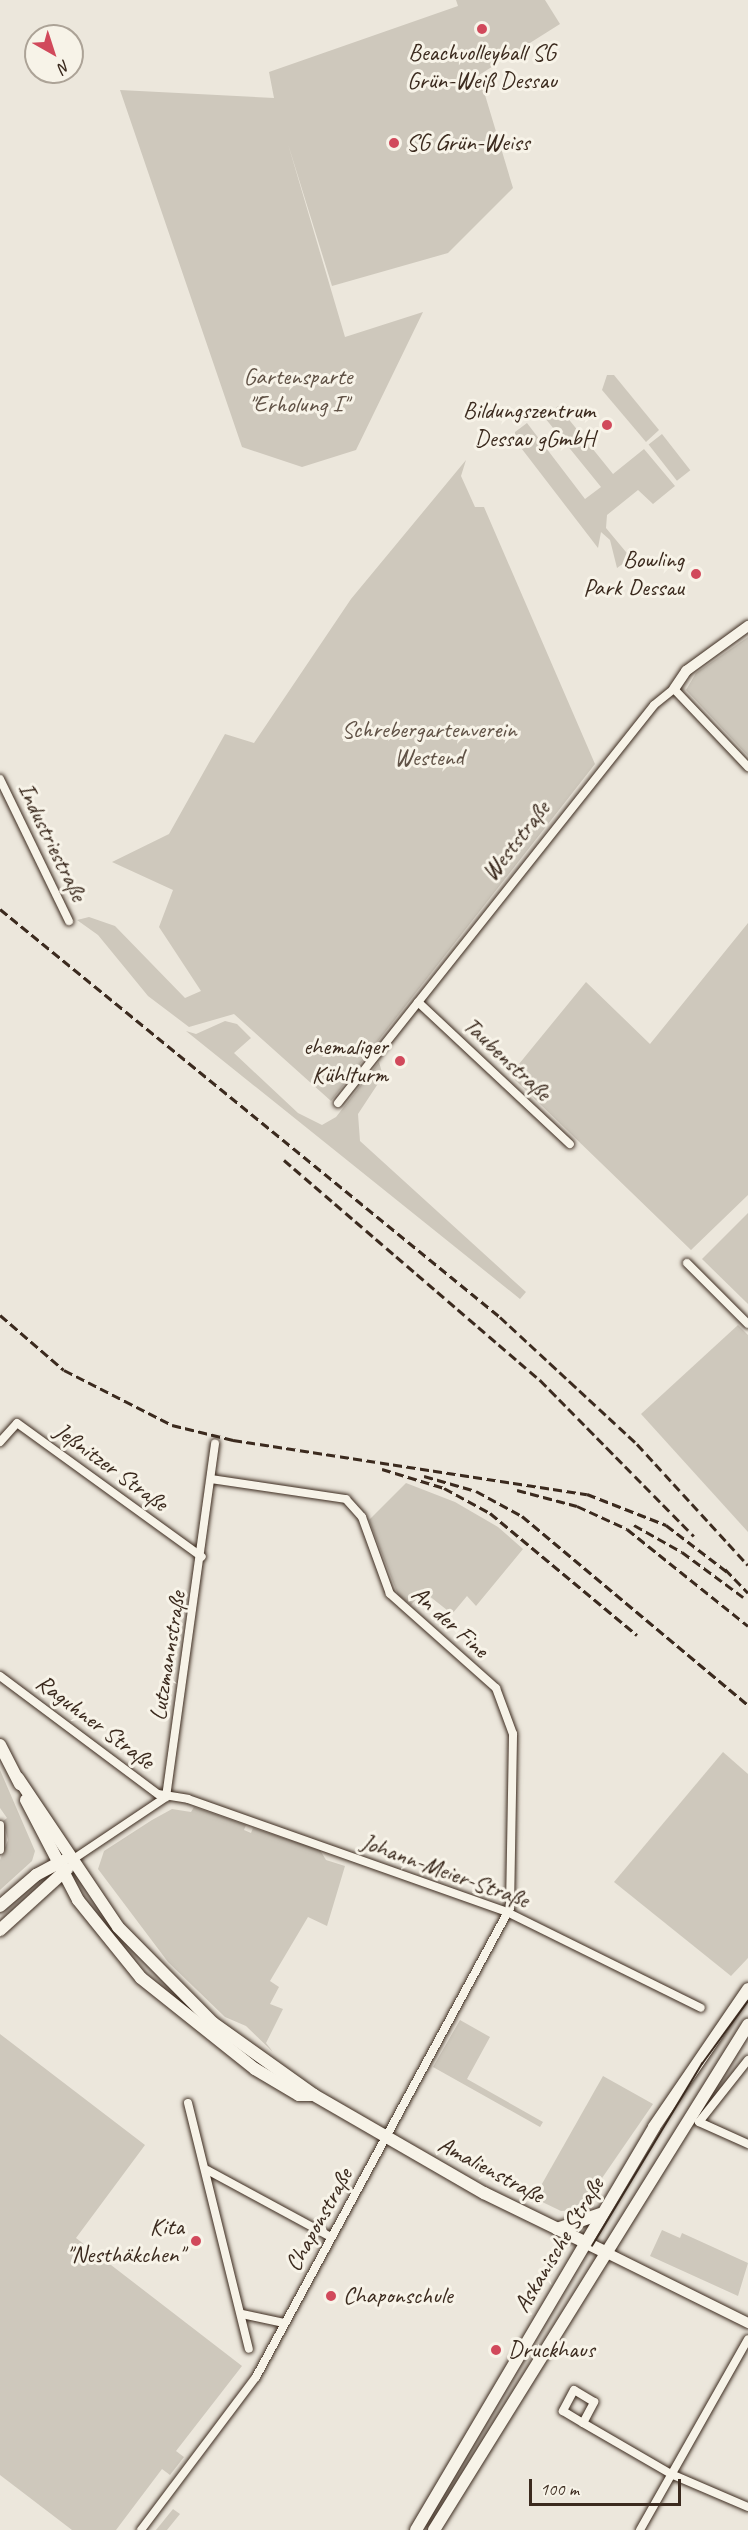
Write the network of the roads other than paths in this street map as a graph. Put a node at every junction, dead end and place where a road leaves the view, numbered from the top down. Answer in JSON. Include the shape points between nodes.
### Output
{"nodes":[{"id":1,"x":748,"y":626,"type":"edge"},
{"id":2,"x":674,"y":689,"type":"junction"},
{"id":3,"x":748,"y":766,"type":"edge"},
{"id":4,"x":0,"y":779,"type":"edge"},
{"id":5,"x":69,"y":921,"type":"dead end"},
{"id":6,"x":418,"y":1002,"type":"junction"},
{"id":7,"x":338,"y":1103,"type":"dead end"},
{"id":8,"x":570,"y":1144,"type":"dead end"},
{"id":9,"x":687,"y":1263,"type":"dead end"},
{"id":10,"x":748,"y":1324,"type":"edge"},
{"id":11,"x":0,"y":1442,"type":"edge"},
{"id":12,"x":215,"y":1443,"type":"dead end"},
{"id":13,"x":211,"y":1479,"type":"junction"},
{"id":14,"x":202,"y":1557,"type":"junction"},
{"id":15,"x":0,"y":1676,"type":"edge"},
{"id":16,"x":0,"y":1745,"type":"edge"},
{"id":17,"x":18,"y":1779,"type":"junction"},
{"id":18,"x":166,"y":1797,"type":"junction"},
{"id":19,"x":0,"y":1825,"type":"edge"},
{"id":20,"x":0,"y":1850,"type":"edge"},
{"id":21,"x":72,"y":1860,"type":"junction"},
{"id":22,"x":56,"y":1862,"type":"junction"},
{"id":23,"x":63,"y":1875,"type":"junction"},
{"id":24,"x":0,"y":1906,"type":"edge"},
{"id":25,"x":507,"y":1912,"type":"junction"},
{"id":26,"x":0,"y":1930,"type":"edge"},
{"id":27,"x":748,"y":1989,"type":"edge"},
{"id":28,"x":700,"y":2008,"type":"dead end"},
{"id":29,"x":748,"y":2025,"type":"edge"},
{"id":30,"x":748,"y":2060,"type":"edge"},
{"id":31,"x":314,"y":2095,"type":"junction"},
{"id":32,"x":188,"y":2103,"type":"dead end"},
{"id":33,"x":388,"y":2137,"type":"junction"},
{"id":34,"x":748,"y":2144,"type":"edge"},
{"id":35,"x":207,"y":2170,"type":"junction"},
{"id":36,"x":603,"y":2212,"type":"junction"},
{"id":37,"x":557,"y":2229,"type":"junction"},
{"id":38,"x":331,"y":2237,"type":"junction"},
{"id":39,"x":585,"y":2242,"type":"junction"},
{"id":40,"x":605,"y":2252,"type":"junction"},
{"id":41,"x":242,"y":2314,"type":"junction"},
{"id":42,"x":284,"y":2323,"type":"junction"},
{"id":43,"x":748,"y":2323,"type":"edge"},
{"id":44,"x":748,"y":2339,"type":"edge"},
{"id":45,"x":249,"y":2349,"type":"dead end"},
{"id":46,"x":583,"y":2423,"type":"dead end"},
{"id":47,"x":671,"y":2474,"type":"junction"},
{"id":48,"x":748,"y":2507,"type":"edge"},
{"id":49,"x":141,"y":2530,"type":"edge"},
{"id":50,"x":416,"y":2530,"type":"edge"},
{"id":51,"x":434,"y":2530,"type":"edge"},
{"id":52,"x":640,"y":2530,"type":"edge"}],
"edges":[{"from":1,"to":2,"type":"street","name":"Weststraße","via":[[686,671]]},
{"from":2,"to":3,"type":"street"},
{"from":2,"to":6,"type":"street","name":"Weststraße","via":[[654,705],[550,831]]},
{"from":4,"to":5,"type":"street","name":"Industriestraße"},
{"from":6,"to":7,"type":"street","name":"Weststraße"},
{"from":6,"to":8,"type":"street","name":"Taubenstraße"},
{"from":9,"to":10,"type":"street"},
{"from":11,"to":14,"type":"street","name":"Jeßnitzer Straße","via":[[16,1424]]},
{"from":12,"to":13,"type":"street","name":"Lutzmannstraße"},
{"from":13,"to":14,"type":"street","name":"Lutzmannstraße"},
{"from":13,"to":25,"type":"street","name":"An der Fine","via":[[346,1499],[362,1517],[390,1594],[496,1688],[513,1734]]},
{"from":14,"to":18,"type":"street","name":"Lutzmannstraße"},
{"from":15,"to":18,"type":"street","name":"Raguhner Straße","via":[[150,1790]]},
{"from":16,"to":17,"type":"main road"},
{"from":17,"to":21,"type":"main road"},
{"from":17,"to":22,"type":"main road"},
{"from":18,"to":21,"type":"street"},
{"from":18,"to":25,"type":"street","name":"Johann-Meier-Straße","via":[[188,1799]]},
{"from":19,"to":20,"type":"street"},
{"from":21,"to":22,"type":"main road"},
{"from":21,"to":23,"type":"main road"},
{"from":21,"to":31,"type":"main road","name":"Amalienstraße","via":[[118,1927],[188,2000]]},
{"from":22,"to":23,"type":"main road","name":"Amalienstraße"},
{"from":22,"to":24,"type":"main road"},
{"from":23,"to":26,"type":"main road"},
{"from":23,"to":31,"type":"main road","name":"Amalienstraße","via":[[104,1937],[170,2006],[267,2078],[299,2095]]},
{"from":25,"to":28,"type":"street","name":"Johann-Meier-Straße"},
{"from":25,"to":33,"type":"street","name":"Chaponstraße"},
{"from":27,"to":36,"type":"main road","name":"Askanische Straße","via":[[684,2078]]},
{"from":29,"to":40,"type":"main road","name":"Askanische Straße"},
{"from":30,"to":34,"type":"street","via":[[699,2122]]},
{"from":31,"to":33,"type":"main road","name":"Amalienstraße"},
{"from":32,"to":35,"type":"street"},
{"from":33,"to":37,"type":"main road","name":"Amalienstraße"},
{"from":33,"to":38,"type":"street","name":"Chaponstraße"},
{"from":35,"to":38,"type":"street"},
{"from":35,"to":41,"type":"street"},
{"from":36,"to":37,"type":"main road"},
{"from":36,"to":39,"type":"main road","name":"Askanische Straße"},
{"from":37,"to":39,"type":"main road","name":"Amalienstraße"},
{"from":38,"to":42,"type":"street","name":"Chaponstraße"},
{"from":39,"to":40,"type":"main road","name":"Amalienstraße"},
{"from":39,"to":50,"type":"main road","name":"Askanische Straße"},
{"from":40,"to":43,"type":"street","name":"Amalienstraße"},
{"from":40,"to":51,"type":"main road","name":"Askanische Straße"},
{"from":41,"to":42,"type":"street"},
{"from":41,"to":45,"type":"street"},
{"from":42,"to":49,"type":"street","name":"Chaponstraße","via":[[250,2386]]},
{"from":44,"to":47,"type":"street"},
{"from":46,"to":47,"type":"street"},
{"from":47,"to":48,"type":"street"},
{"from":47,"to":52,"type":"street"}]}
